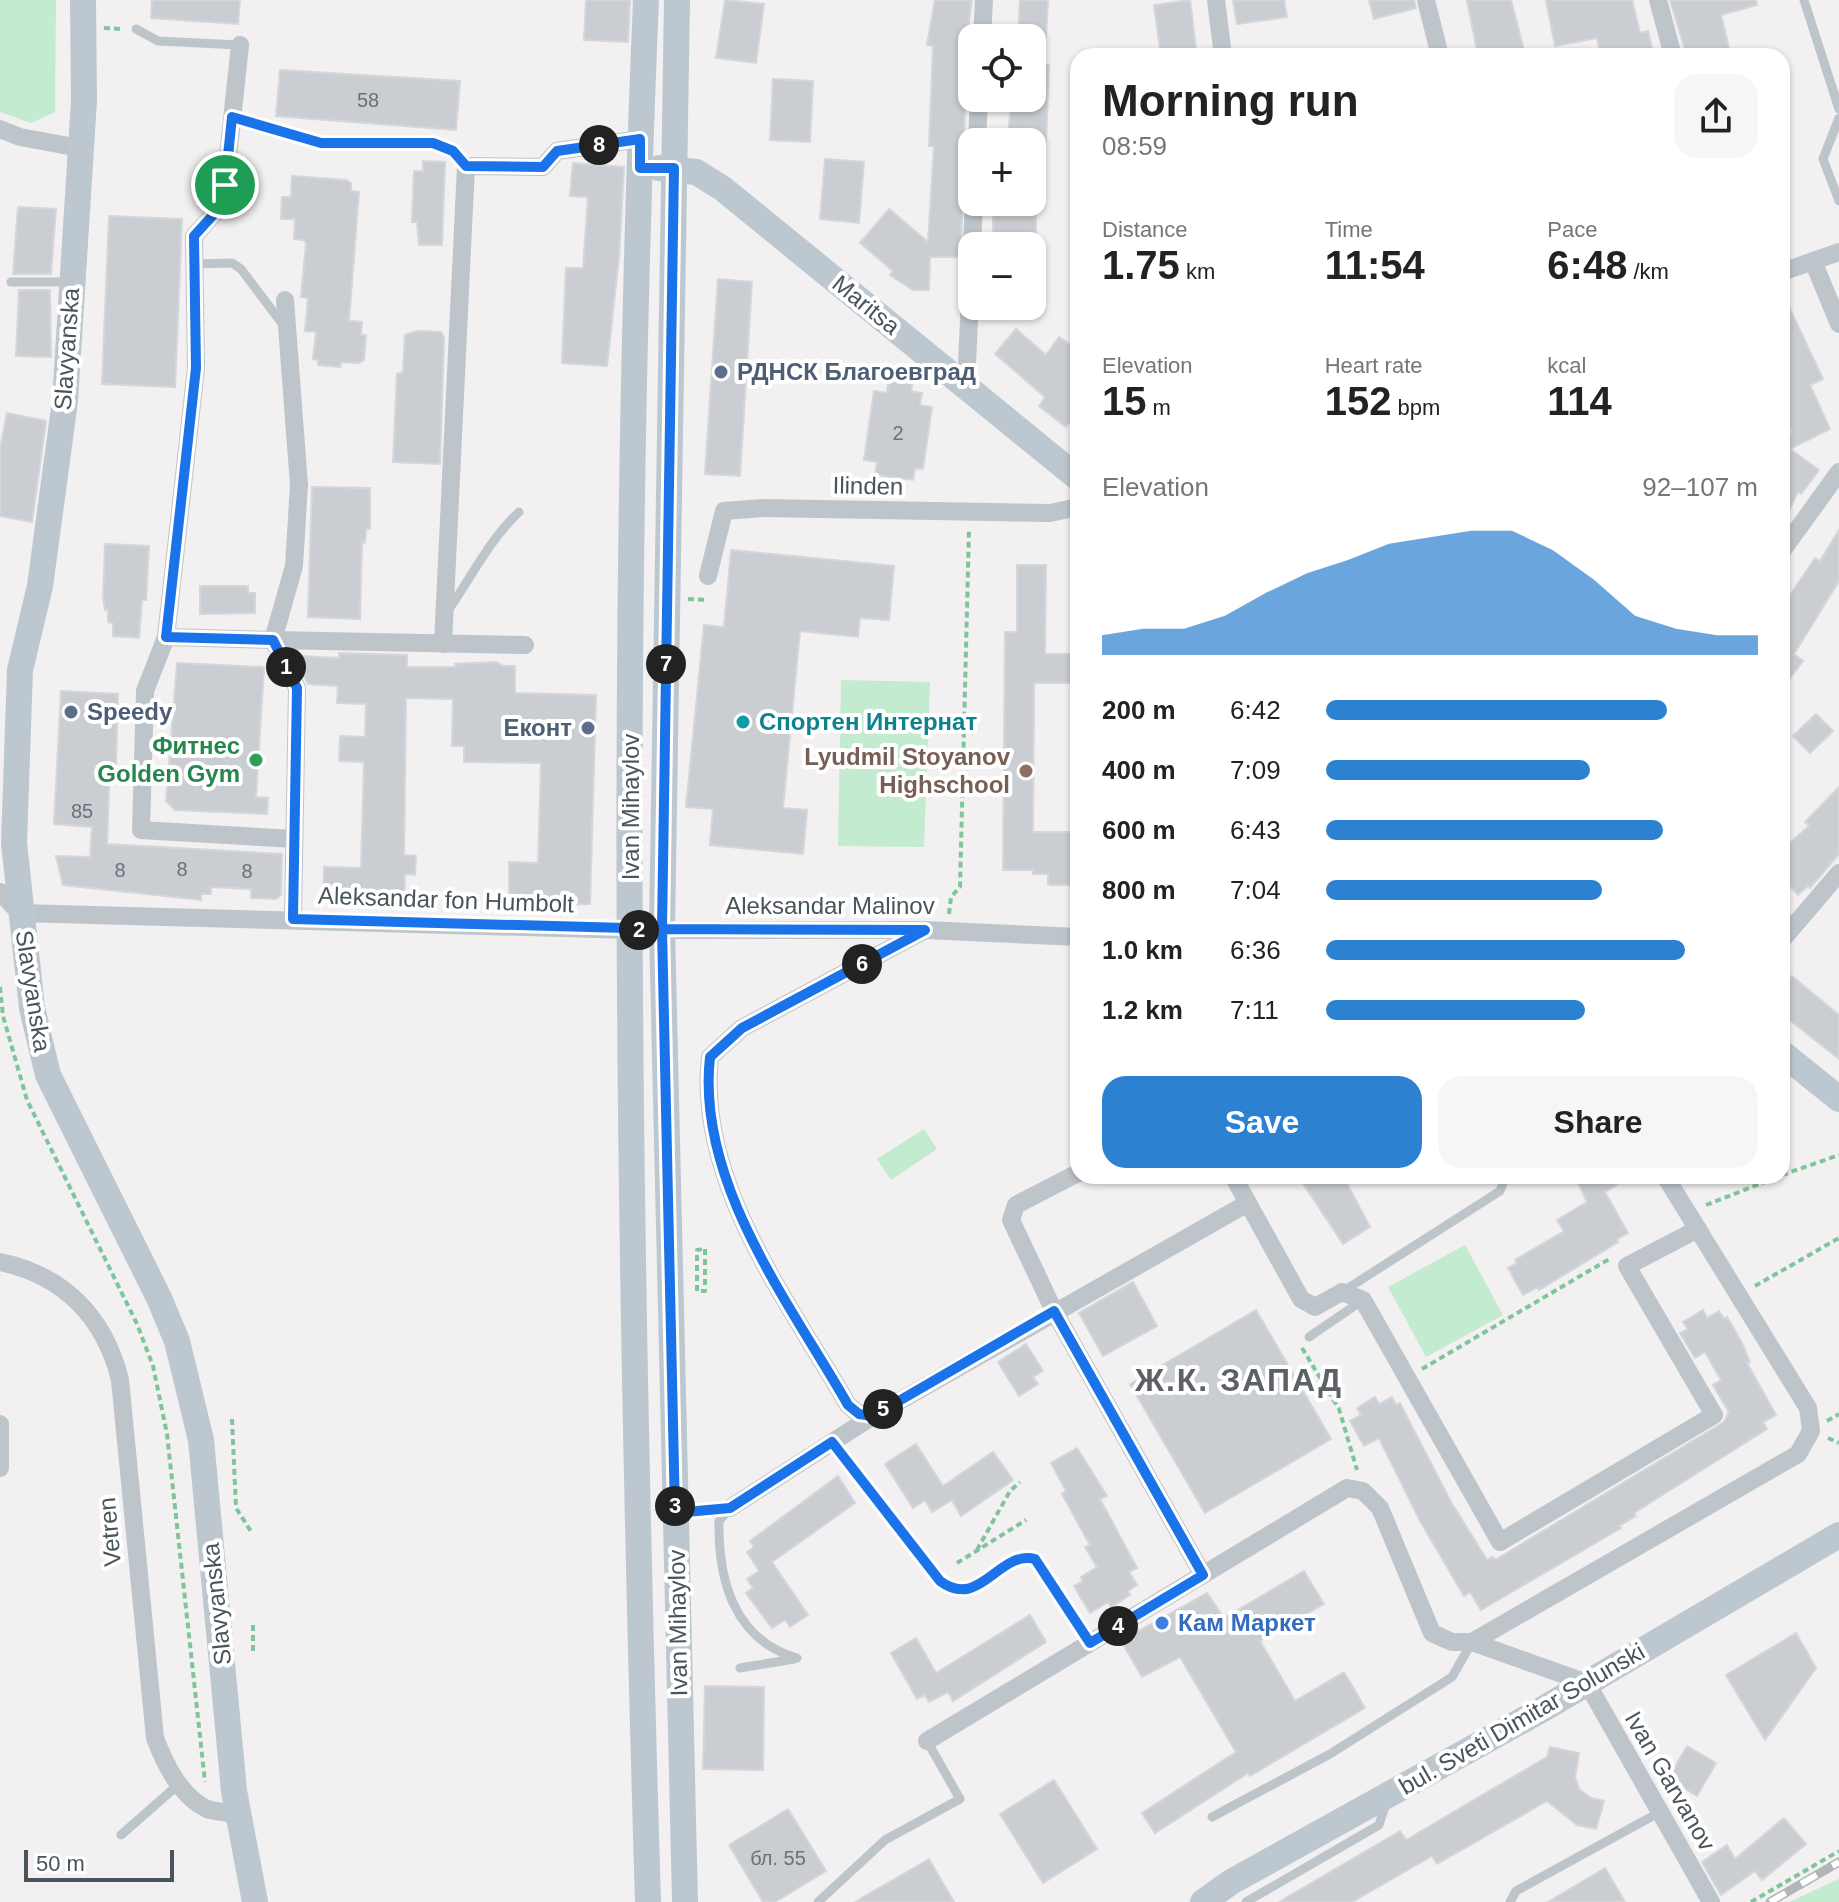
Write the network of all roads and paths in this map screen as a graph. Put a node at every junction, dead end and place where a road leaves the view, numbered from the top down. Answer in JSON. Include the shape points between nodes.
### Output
{"nodes":[{"id":1,"x":83,"y":0,"type":"edge"},
{"id":2,"x":646,"y":0,"type":"edge"},
{"id":3,"x":677,"y":0,"type":"edge"},
{"id":4,"x":984,"y":0,"type":"edge"},
{"id":5,"x":1216,"y":0,"type":"edge"},
{"id":6,"x":1426,"y":0,"type":"edge"},
{"id":7,"x":1658,"y":0,"type":"edge"},
{"id":8,"x":1804,"y":0,"type":"edge"},
{"id":9,"x":983,"y":24,"type":"edge"},
{"id":10,"x":104,"y":28,"type":"dead end"},
{"id":11,"x":117,"y":29,"type":"dead end"},
{"id":12,"x":136,"y":29,"type":"dead end"},
{"id":13,"x":240,"y":45,"type":"joint"},
{"id":14,"x":1222,"y":48,"type":"edge"},
{"id":15,"x":1438,"y":48,"type":"edge"},
{"id":16,"x":1671,"y":48,"type":"edge"},
{"id":17,"x":1839,"y":109,"type":"edge"},
{"id":18,"x":232,"y":117,"type":"junction"},
{"id":19,"x":1839,"y":118,"type":"edge"},
{"id":20,"x":0,"y":129,"type":"edge"},
{"id":21,"x":640,"y":139,"type":"junction"},
{"id":22,"x":80,"y":148,"type":"junction"},
{"id":23,"x":466,"y":166,"type":"junction"},
{"id":24,"x":640,"y":168,"type":"junction"},
{"id":25,"x":674,"y":168,"type":"junction"},
{"id":26,"x":1839,"y":201,"type":"edge"},
{"id":27,"x":1839,"y":252,"type":"edge"},
{"id":28,"x":1813,"y":261,"type":"junction"},
{"id":29,"x":194,"y":264,"type":"junction"},
{"id":30,"x":1790,"y":269,"type":"edge"},
{"id":31,"x":11,"y":282,"type":"dead end"},
{"id":32,"x":72,"y":282,"type":"junction"},
{"id":33,"x":285,"y":300,"type":"dead end"},
{"id":34,"x":969,"y":320,"type":"edge"},
{"id":35,"x":1839,"y":324,"type":"edge"},
{"id":36,"x":284,"y":326,"type":"junction"},
{"id":37,"x":966,"y":386,"type":"junction"},
{"id":38,"x":1070,"y":471,"type":"edge"},
{"id":39,"x":1839,"y":472,"type":"edge"},
{"id":40,"x":1070,"y":509,"type":"edge"},
{"id":41,"x":519,"y":512,"type":"dead end"},
{"id":42,"x":969,"y":512,"type":"junction"},
{"id":43,"x":1790,"y":540,"type":"edge"},
{"id":44,"x":708,"y":576,"type":"dead end"},
{"id":45,"x":688,"y":595,"type":"dead end"},
{"id":46,"x":707,"y":600,"type":"dead end"},
{"id":47,"x":445,"y":615,"type":"junction"},
{"id":48,"x":166,"y":637,"type":"junction"},
{"id":49,"x":273,"y":640,"type":"junction"},
{"id":50,"x":443,"y":644,"type":"junction"},
{"id":51,"x":525,"y":645,"type":"dead end"},
{"id":52,"x":294,"y":839,"type":"junction"},
{"id":53,"x":1839,"y":873,"type":"edge"},
{"id":54,"x":0,"y":892,"type":"edge"},
{"id":55,"x":951,"y":897,"type":"dead end"},
{"id":56,"x":20,"y":913,"type":"junction"},
{"id":57,"x":1790,"y":918,"type":"edge"},
{"id":58,"x":293,"y":919,"type":"junction"},
{"id":59,"x":662,"y":929,"type":"junction"},
{"id":60,"x":630,"y":930,"type":"junction"},
{"id":61,"x":925,"y":930,"type":"junction"},
{"id":62,"x":1070,"y":937,"type":"edge"},
{"id":63,"x":1790,"y":1059,"type":"edge"},
{"id":64,"x":1839,"y":1099,"type":"edge"},
{"id":65,"x":1839,"y":1155,"type":"edge"},
{"id":66,"x":1790,"y":1173,"type":"edge"},
{"id":67,"x":1070,"y":1177,"type":"edge"},
{"id":68,"x":1237,"y":1184,"type":"edge"},
{"id":69,"x":1503,"y":1184,"type":"edge"},
{"id":70,"x":1670,"y":1184,"type":"edge"},
{"id":71,"x":1760,"y":1184,"type":"edge"},
{"id":72,"x":1248,"y":1203,"type":"junction"},
{"id":73,"x":1688,"y":1212,"type":"junction"},
{"id":74,"x":1698,"y":1229,"type":"junction"},
{"id":75,"x":1839,"y":1238,"type":"edge"},
{"id":76,"x":697,"y":1250,"type":"joint"},
{"id":77,"x":1621,"y":1251,"type":"dead end"},
{"id":78,"x":0,"y":1262,"type":"edge"},
{"id":79,"x":1342,"y":1292,"type":"junction"},
{"id":80,"x":1739,"y":1295,"type":"junction"},
{"id":81,"x":1363,"y":1300,"type":"junction"},
{"id":82,"x":1054,"y":1311,"type":"junction"},
{"id":83,"x":1309,"y":1337,"type":"joint"},
{"id":84,"x":1409,"y":1376,"type":"junction"},
{"id":85,"x":873,"y":1416,"type":"junction"},
{"id":86,"x":232,"y":1419,"type":"dead end"},
{"id":87,"x":0,"y":1424,"type":"edge"},
{"id":88,"x":832,"y":1442,"type":"junction"},
{"id":89,"x":0,"y":1468,"type":"edge"},
{"id":90,"x":1020,"y":1482,"type":"dead end"},
{"id":91,"x":1363,"y":1491,"type":"junction"},
{"id":92,"x":730,"y":1508,"type":"joint"},
{"id":93,"x":1026,"y":1520,"type":"dead end"},
{"id":94,"x":252,"y":1533,"type":"dead end"},
{"id":95,"x":1839,"y":1535,"type":"edge"},
{"id":96,"x":977,"y":1550,"type":"junction"},
{"id":97,"x":957,"y":1563,"type":"dead end"},
{"id":98,"x":1203,"y":1575,"type":"junction"},
{"id":99,"x":199,"y":1618,"type":"dead end"},
{"id":100,"x":186,"y":1619,"type":"dead end"},
{"id":101,"x":253,"y":1622,"type":"dead end"},
{"id":102,"x":1472,"y":1642,"type":"junction"},
{"id":103,"x":1090,"y":1643,"type":"junction"},
{"id":104,"x":253,"y":1651,"type":"dead end"},
{"id":105,"x":740,"y":1668,"type":"dead end"},
{"id":106,"x":1587,"y":1683,"type":"junction"},
{"id":107,"x":927,"y":1741,"type":"joint"},
{"id":108,"x":179,"y":1784,"type":"junction"},
{"id":109,"x":1661,"y":1811,"type":"junction"},
{"id":110,"x":238,"y":1815,"type":"junction"},
{"id":111,"x":1212,"y":1817,"type":"dead end"},
{"id":112,"x":121,"y":1835,"type":"dead end"},
{"id":113,"x":1839,"y":1851,"type":"edge"},
{"id":114,"x":1240,"y":1895,"type":"edge"},
{"id":115,"x":255,"y":1902,"type":"edge"},
{"id":116,"x":648,"y":1902,"type":"edge"},
{"id":117,"x":685,"y":1902,"type":"edge"},
{"id":118,"x":818,"y":1902,"type":"edge"},
{"id":119,"x":1203,"y":1902,"type":"edge"},
{"id":120,"x":1510,"y":1902,"type":"edge"},
{"id":121,"x":1711,"y":1902,"type":"edge"},
{"id":122,"x":1751,"y":1902,"type":"edge"}],
"edges":[{"from":1,"to":22,"type":"street","name":"Slavyanska"},
{"from":2,"to":21,"type":"street","name":"Ivan Mihaylov"},
{"from":3,"to":25,"type":"street","name":"Ivan Mihaylov"},
{"from":4,"to":9,"type":"street"},
{"from":5,"to":14,"type":"street"},
{"from":6,"to":15,"type":"street"},
{"from":7,"to":16,"type":"street"},
{"from":8,"to":17,"type":"lane"},
{"from":10,"to":11,"type":"path"},
{"from":12,"to":13,"type":"lane","via":[[158,41]]},
{"from":13,"to":18,"type":"street"},
{"from":18,"to":23,"type":"lane","via":[[321,143],[433,143],[453,151]]},
{"from":18,"to":29,"type":"street","via":[[225,185],[214,214],[194,236]]},
{"from":19,"to":26,"type":"lane","via":[[1823,159]]},
{"from":20,"to":22,"type":"street"},
{"from":21,"to":23,"type":"street","via":[[557,151],[543,167]]},
{"from":21,"to":24,"type":"street","name":"Ivan Mihaylov"},
{"from":22,"to":32,"type":"street","name":"Slavyanska"},
{"from":23,"to":47,"type":"street"},
{"from":24,"to":25,"type":"street","name":"Maritsa"},
{"from":24,"to":60,"type":"street","name":"Ivan Mihaylov"},
{"from":25,"to":37,"type":"street","name":"Maritsa","via":[[696,172],[722,188]]},
{"from":25,"to":59,"type":"street","name":"Ivan Mihaylov"},
{"from":27,"to":28,"type":"street"},
{"from":28,"to":30,"type":"street"},
{"from":28,"to":35,"type":"street"},
{"from":29,"to":36,"type":"lane","via":[[232,263],[241,269]]},
{"from":29,"to":48,"type":"street","via":[[196,368]]},
{"from":31,"to":32,"type":"lane"},
{"from":32,"to":56,"type":"street","name":"Slavyanska","via":[[53,499],[20,670],[14,843]]},
{"from":33,"to":36,"type":"street"},
{"from":34,"to":37,"type":"street"},
{"from":36,"to":49,"type":"street","via":[[299,485],[294,566]]},
{"from":37,"to":38,"type":"street","name":"Maritsa"},
{"from":39,"to":43,"type":"street"},
{"from":40,"to":42,"type":"street","name":"Ilinden"},
{"from":41,"to":47,"type":"lane","via":[[497,532]]},
{"from":42,"to":44,"type":"street","name":"Ilinden","via":[[724,511]]},
{"from":42,"to":55,"type":"path","via":[[960,887]]},
{"from":45,"to":46,"type":"path"},
{"from":47,"to":50,"type":"street"},
{"from":48,"to":49,"type":"street"},
{"from":48,"to":52,"type":"street","via":[[145,691],[141,830]]},
{"from":49,"to":50,"type":"street"},
{"from":49,"to":52,"type":"street","via":[[297,688]]},
{"from":50,"to":51,"type":"street"},
{"from":52,"to":58,"type":"street"},
{"from":53,"to":57,"type":"street"},
{"from":54,"to":56,"type":"street"},
{"from":56,"to":58,"type":"street","name":"Aleksandar fon Humbolt"},
{"from":56,"to":110,"type":"street","name":"Slavyanska","via":[[32,1008],[48,1075],[159,1298],[192,1391]]},
{"from":58,"to":60,"type":"street","name":"Aleksandar fon Humbolt"},
{"from":59,"to":60,"type":"street","name":"Aleksandar Malinov"},
{"from":59,"to":61,"type":"street","name":"Aleksandar Malinov"},
{"from":59,"to":117,"type":"street","name":"Ivan Mihaylov"},
{"from":60,"to":116,"type":"street","name":"Ivan Mihaylov"},
{"from":61,"to":62,"type":"street","name":"Aleksandar Malinov"},
{"from":61,"to":85,"type":"street","via":[[742,1028],[721,1044],[709,1065],[717,1146],[736,1211],[848,1405]]},
{"from":63,"to":64,"type":"street"},
{"from":65,"to":66,"type":"path"},
{"from":67,"to":82,"type":"street","via":[[1016,1205],[1011,1220]]},
{"from":68,"to":72,"type":"street"},
{"from":69,"to":79,"type":"lane","via":[[1500,1191]]},
{"from":70,"to":73,"type":"street"},
{"from":71,"to":73,"type":"path"},
{"from":72,"to":79,"type":"street","via":[[1301,1299],[1315,1307]]},
{"from":72,"to":82,"type":"street"},
{"from":73,"to":74,"type":"street"},
{"from":74,"to":80,"type":"street"},
{"from":74,"to":84,"type":"street","via":[[1627,1266],[1714,1415],[1500,1542]]},
{"from":75,"to":80,"type":"path"},
{"from":76,"to":76,"type":"path","via":[[697,1291],[705,1291],[705,1249]]},
{"from":77,"to":84,"type":"path"},
{"from":78,"to":108,"type":"street","name":"Vetren","via":[[44,1276],[73,1297],[95,1320],[115,1359],[155,1738],[165,1766]]},
{"from":79,"to":81,"type":"street"},
{"from":80,"to":102,"type":"street","via":[[1808,1408],[1811,1431],[1798,1454]]},
{"from":81,"to":83,"type":"lane"},
{"from":81,"to":84,"type":"street"},
{"from":82,"to":85,"type":"street"},
{"from":82,"to":98,"type":"street"},
{"from":83,"to":91,"type":"path","via":[[1299,1343],[1339,1409]]},
{"from":85,"to":88,"type":"street"},
{"from":86,"to":94,"type":"path","via":[[236,1508]]},
{"from":87,"to":89,"type":"street"},
{"from":88,"to":92,"type":"street"},
{"from":88,"to":103,"type":"lane","via":[[940,1581],[953,1591],[966,1591],[1021,1558],[1035,1559]]},
{"from":90,"to":96,"type":"path"},
{"from":91,"to":98,"type":"street","via":[[1347,1488]]},
{"from":91,"to":102,"type":"street","via":[[1380,1508],[1432,1633],[1452,1642]]},
{"from":92,"to":105,"type":"lane","via":[[719,1521],[719,1531],[720,1562],[732,1604],[764,1643],[797,1658]]},
{"from":93,"to":96,"type":"path"},
{"from":95,"to":106,"type":"street","name":"bul. Sveti Dimitar Solunski"},
{"from":96,"to":97,"type":"path"},
{"from":98,"to":103,"type":"street"},
{"from":99,"to":100,"type":"path"},
{"from":101,"to":104,"type":"path"},
{"from":102,"to":106,"type":"street"},
{"from":102,"to":111,"type":"lane","via":[[1452,1677],[1330,1754]]},
{"from":103,"to":107,"type":"street"},
{"from":106,"to":109,"type":"street","name":"Ivan Garvanov"},
{"from":106,"to":114,"type":"street","name":"bul. Sveti Dimitar Solunski","via":[[1388,1795]]},
{"from":107,"to":118,"type":"lane","via":[[960,1799],[885,1840]]},
{"from":108,"to":110,"type":"street","name":"Vetren","via":[[208,1809]]},
{"from":108,"to":112,"type":"lane"},
{"from":109,"to":120,"type":"lane","via":[[1516,1891]]},
{"from":109,"to":121,"type":"street","name":"Ivan Garvanov"},
{"from":110,"to":115,"type":"street","name":"Slavyanska"},
{"from":113,"to":122,"type":"path"},
{"from":114,"to":119,"type":"street","name":"bul. Sveti Dimitar Solunski"}]}
